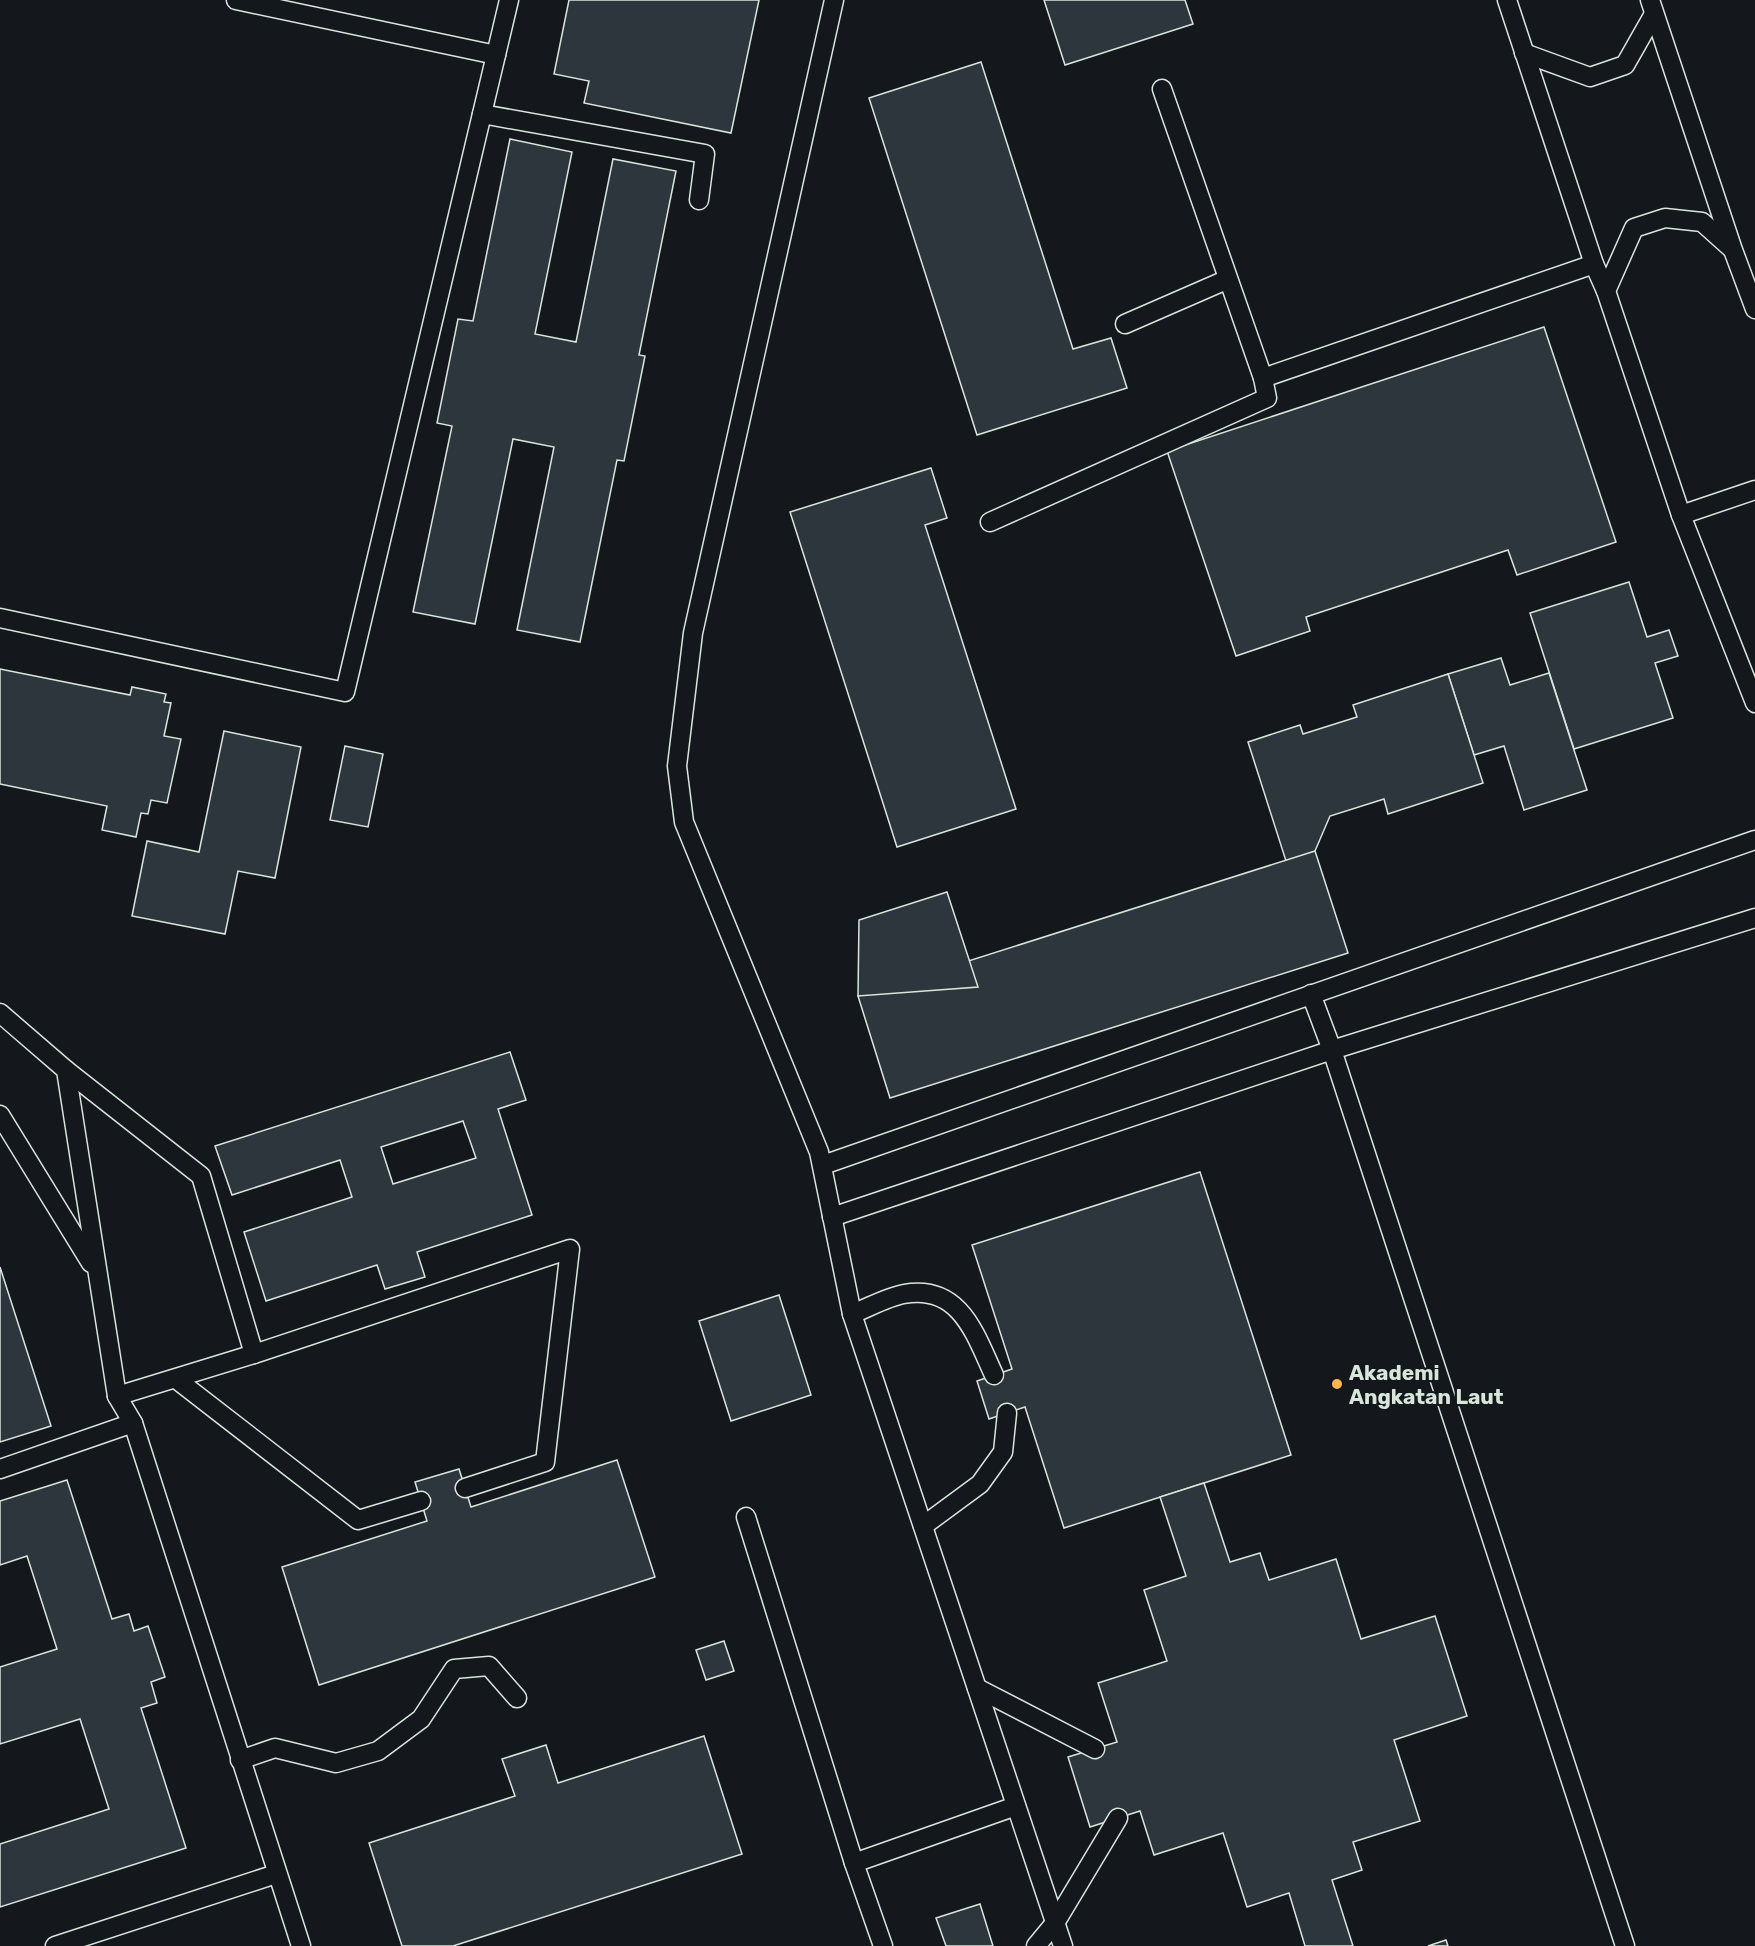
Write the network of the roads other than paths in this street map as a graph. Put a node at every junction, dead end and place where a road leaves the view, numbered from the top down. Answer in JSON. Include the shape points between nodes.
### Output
{"nodes":[{"id":1,"x":236,"y":0,"type":"edge"},
{"id":2,"x":509,"y":0,"type":"edge"},
{"id":3,"x":834,"y":0,"type":"edge"},
{"id":4,"x":1507,"y":0,"type":"edge"},
{"id":5,"x":1652,"y":7,"type":"edge"},
{"id":6,"x":1524,"y":53,"type":"junction"},
{"id":7,"x":496,"y":56,"type":"junction"},
{"id":8,"x":1162,"y":89,"type":"dead end"},
{"id":9,"x":482,"y":114,"type":"junction"},
{"id":10,"x":699,"y":200,"type":"dead end"},
{"id":11,"x":1733,"y":250,"type":"junction"},
{"id":12,"x":1594,"y":264,"type":"junction"},
{"id":13,"x":1227,"y":280,"type":"junction"},
{"id":14,"x":1606,"y":291,"type":"junction"},
{"id":15,"x":1755,"y":309,"type":"edge"},
{"id":16,"x":1125,"y":324,"type":"dead end"},
{"id":17,"x":1263,"y":378,"type":"junction"},
{"id":18,"x":1755,"y":490,"type":"edge"},
{"id":19,"x":1681,"y":515,"type":"junction"},
{"id":20,"x":990,"y":522,"type":"dead end"},
{"id":21,"x":0,"y":618,"type":"edge"},
{"id":22,"x":1755,"y":703,"type":"edge"},
{"id":23,"x":1755,"y":840,"type":"edge"},
{"id":24,"x":1755,"y":918,"type":"edge"},
{"id":25,"x":1311,"y":994,"type":"junction"},
{"id":26,"x":0,"y":1012,"type":"edge"},
{"id":27,"x":1332,"y":1050,"type":"junction"},
{"id":28,"x":66,"y":1071,"type":"junction"},
{"id":29,"x":0,"y":1115,"type":"edge"},
{"id":30,"x":823,"y":1165,"type":"junction"},
{"id":31,"x":832,"y":1217,"type":"junction"},
{"id":32,"x":95,"y":1270,"type":"junction"},
{"id":33,"x":852,"y":1314,"type":"junction"},
{"id":34,"x":254,"y":1354,"type":"junction"},
{"id":35,"x":994,"y":1375,"type":"dead end"},
{"id":36,"x":176,"y":1378,"type":"junction"},
{"id":37,"x":117,"y":1396,"type":"junction"},
{"id":38,"x":1007,"y":1413,"type":"dead end"},
{"id":39,"x":133,"y":1423,"type":"junction"},
{"id":40,"x":0,"y":1469,"type":"edge"},
{"id":41,"x":465,"y":1488,"type":"dead end"},
{"id":42,"x":421,"y":1501,"type":"dead end"},
{"id":43,"x":746,"y":1517,"type":"dead end"},
{"id":44,"x":923,"y":1526,"type":"junction"},
{"id":45,"x":977,"y":1688,"type":"junction"},
{"id":46,"x":517,"y":1698,"type":"dead end"},
{"id":47,"x":1095,"y":1749,"type":"dead end"},
{"id":48,"x":240,"y":1760,"type":"junction"},
{"id":49,"x":1016,"y":1806,"type":"junction"},
{"id":50,"x":1118,"y":1818,"type":"dead end"},
{"id":51,"x":854,"y":1863,"type":"junction"},
{"id":52,"x":276,"y":1874,"type":"junction"},
{"id":53,"x":1055,"y":1923,"type":"junction"},
{"id":54,"x":55,"y":1946,"type":"edge"},
{"id":55,"x":301,"y":1946,"type":"edge"},
{"id":56,"x":883,"y":1946,"type":"edge"},
{"id":57,"x":1036,"y":1946,"type":"edge"},
{"id":58,"x":1063,"y":1946,"type":"edge"},
{"id":59,"x":1625,"y":1946,"type":"edge"}],
"edges":[{"from":1,"to":7,"type":"lane"},
{"from":2,"to":7,"type":"lane"},
{"from":3,"to":30,"type":"lane","via":[[693,633],[677,766],[684,822]]},
{"from":4,"to":6,"type":"lane"},
{"from":5,"to":6,"type":"lane","via":[[1625,65],[1590,77]]},
{"from":5,"to":11,"type":"lane"},
{"from":6,"to":12,"type":"lane"},
{"from":7,"to":9,"type":"lane"},
{"from":8,"to":13,"type":"lane"},
{"from":9,"to":10,"type":"lane","via":[[705,154]]},
{"from":9,"to":21,"type":"lane","via":[[345,692]]},
{"from":11,"to":14,"type":"lane","via":[[1701,222],[1665,218],[1634,228]]},
{"from":11,"to":15,"type":"lane"},
{"from":12,"to":14,"type":"lane"},
{"from":12,"to":17,"type":"lane"},
{"from":13,"to":16,"type":"lane"},
{"from":13,"to":17,"type":"lane"},
{"from":14,"to":19,"type":"lane"},
{"from":17,"to":20,"type":"lane","via":[[1267,398]]},
{"from":18,"to":19,"type":"lane"},
{"from":19,"to":22,"type":"lane"},
{"from":23,"to":25,"type":"lane"},
{"from":24,"to":27,"type":"lane"},
{"from":25,"to":27,"type":"lane"},
{"from":25,"to":30,"type":"lane"},
{"from":26,"to":28,"type":"lane"},
{"from":27,"to":31,"type":"lane"},
{"from":27,"to":59,"type":"lane"},
{"from":28,"to":32,"type":"lane"},
{"from":28,"to":34,"type":"lane","via":[[201,1176]]},
{"from":29,"to":32,"type":"lane"},
{"from":30,"to":31,"type":"lane"},
{"from":31,"to":33,"type":"lane"},
{"from":32,"to":37,"type":"lane"},
{"from":33,"to":35,"type":"lane","via":[[904,1294],[938,1294],[968,1319]]},
{"from":33,"to":44,"type":"lane"},
{"from":34,"to":36,"type":"lane"},
{"from":34,"to":41,"type":"lane","via":[[570,1249],[545,1462]]},
{"from":36,"to":37,"type":"lane"},
{"from":36,"to":42,"type":"lane","via":[[358,1520]]},
{"from":37,"to":39,"type":"lane"},
{"from":38,"to":44,"type":"lane","via":[[1003,1452],[980,1484]]},
{"from":39,"to":40,"type":"lane"},
{"from":39,"to":48,"type":"lane"},
{"from":43,"to":51,"type":"lane"},
{"from":44,"to":45,"type":"lane"},
{"from":45,"to":47,"type":"lane"},
{"from":45,"to":49,"type":"lane"},
{"from":46,"to":48,"type":"lane","via":[[489,1666],[454,1669],[421,1719],[378,1751],[336,1762],[275,1748]]},
{"from":48,"to":52,"type":"lane"},
{"from":49,"to":51,"type":"lane"},
{"from":49,"to":53,"type":"lane"},
{"from":50,"to":53,"type":"lane"},
{"from":51,"to":56,"type":"lane"},
{"from":52,"to":54,"type":"lane"},
{"from":52,"to":55,"type":"lane"},
{"from":53,"to":57,"type":"lane"},
{"from":53,"to":58,"type":"lane"}]}
